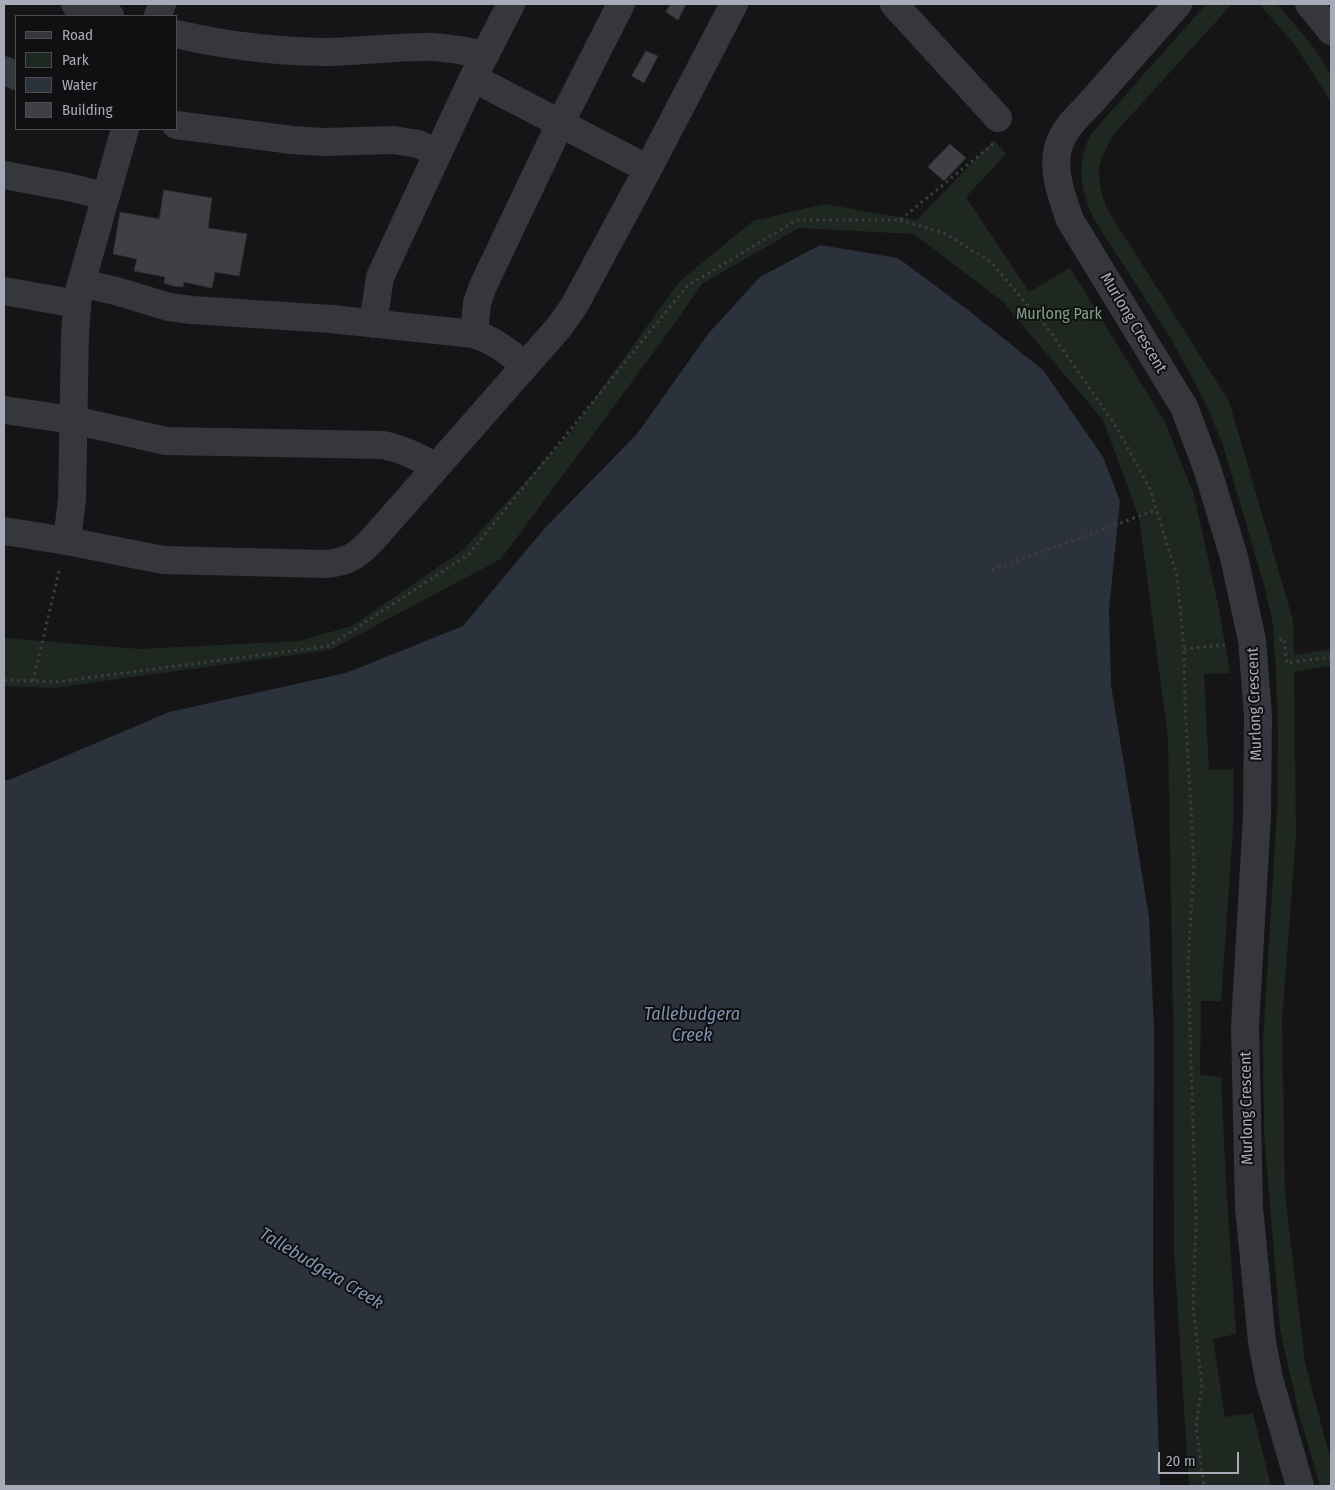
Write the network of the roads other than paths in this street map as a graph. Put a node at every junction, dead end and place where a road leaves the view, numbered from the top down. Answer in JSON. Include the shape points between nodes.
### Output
{"nodes":[{"id":1,"x":75,"y":4,"type":"edge"},
{"id":2,"x":511,"y":4,"type":"edge"},
{"id":3,"x":621,"y":4,"type":"edge"},
{"id":4,"x":734,"y":4,"type":"edge"},
{"id":5,"x":894,"y":4,"type":"edge"},
{"id":6,"x":1178,"y":4,"type":"edge"},
{"id":7,"x":1309,"y":4,"type":"edge"},
{"id":8,"x":107,"y":15,"type":"edge"},
{"id":9,"x":1331,"y":31,"type":"edge"},
{"id":10,"x":178,"y":34,"type":"edge"},
{"id":11,"x":479,"y":66,"type":"junction"},
{"id":12,"x":560,"y":124,"type":"junction"},
{"id":13,"x":178,"y":125,"type":"edge"},
{"id":14,"x":998,"y":129,"type":"road end"},
{"id":15,"x":125,"y":130,"type":"edge"},
{"id":16,"x":438,"y":152,"type":"junction"},
{"id":17,"x":648,"y":169,"type":"junction"},
{"id":18,"x":4,"y":175,"type":"edge"},
{"id":19,"x":105,"y":196,"type":"junction"},
{"id":20,"x":4,"y":290,"type":"edge"},
{"id":21,"x":79,"y":294,"type":"junction"},
{"id":22,"x":373,"y":324,"type":"junction"},
{"id":23,"x":474,"y":334,"type":"junction"},
{"id":24,"x":525,"y":365,"type":"junction"},
{"id":25,"x":4,"y":410,"type":"edge"},
{"id":26,"x":73,"y":420,"type":"junction"},
{"id":27,"x":436,"y":467,"type":"junction"},
{"id":28,"x":4,"y":531,"type":"edge"},
{"id":29,"x":67,"y":541,"type":"junction"},
{"id":30,"x":1300,"y":1486,"type":"edge"}],
"edges":[{"from":1,"to":8,"type":"street"},
{"from":2,"to":11,"type":"street"},
{"from":3,"to":12,"type":"street"},
{"from":4,"to":17,"type":"street"},
{"from":5,"to":14,"type":"street"},
{"from":6,"to":30,"type":"street","name":"Murlong Crescent","via":[[1072,122],[1060,143],[1056,165],[1060,191],[1070,220],[1184,407],[1207,468],[1234,557],[1252,640],[1258,716],[1257,815],[1245,1026],[1249,1206],[1267,1370]]},
{"from":7,"to":9,"type":"street"},
{"from":10,"to":11,"type":"street","via":[[219,43],[322,52],[451,48]]},
{"from":11,"to":12,"type":"street"},
{"from":11,"to":16,"type":"street"},
{"from":12,"to":17,"type":"street"},
{"from":12,"to":23,"type":"street","via":[[483,286],[477,303]]},
{"from":13,"to":16,"type":"street","via":[[292,140],[394,140]]},
{"from":15,"to":19,"type":"street"},
{"from":16,"to":22,"type":"street","via":[[380,277]]},
{"from":17,"to":24,"type":"street","via":[[574,306]]},
{"from":18,"to":19,"type":"street"},
{"from":19,"to":21,"type":"street"},
{"from":20,"to":21,"type":"street"},
{"from":21,"to":22,"type":"street","via":[[214,312]]},
{"from":21,"to":26,"type":"street"},
{"from":22,"to":23,"type":"street"},
{"from":23,"to":24,"type":"street","via":[[500,345]]},
{"from":24,"to":27,"type":"street"},
{"from":25,"to":26,"type":"street"},
{"from":26,"to":27,"type":"street","via":[[166,441],[384,445],[413,454]]},
{"from":26,"to":29,"type":"street","via":[[72,499]]},
{"from":27,"to":29,"type":"street","via":[[363,550],[345,561],[326,564],[163,560]]},
{"from":28,"to":29,"type":"street"}]}
